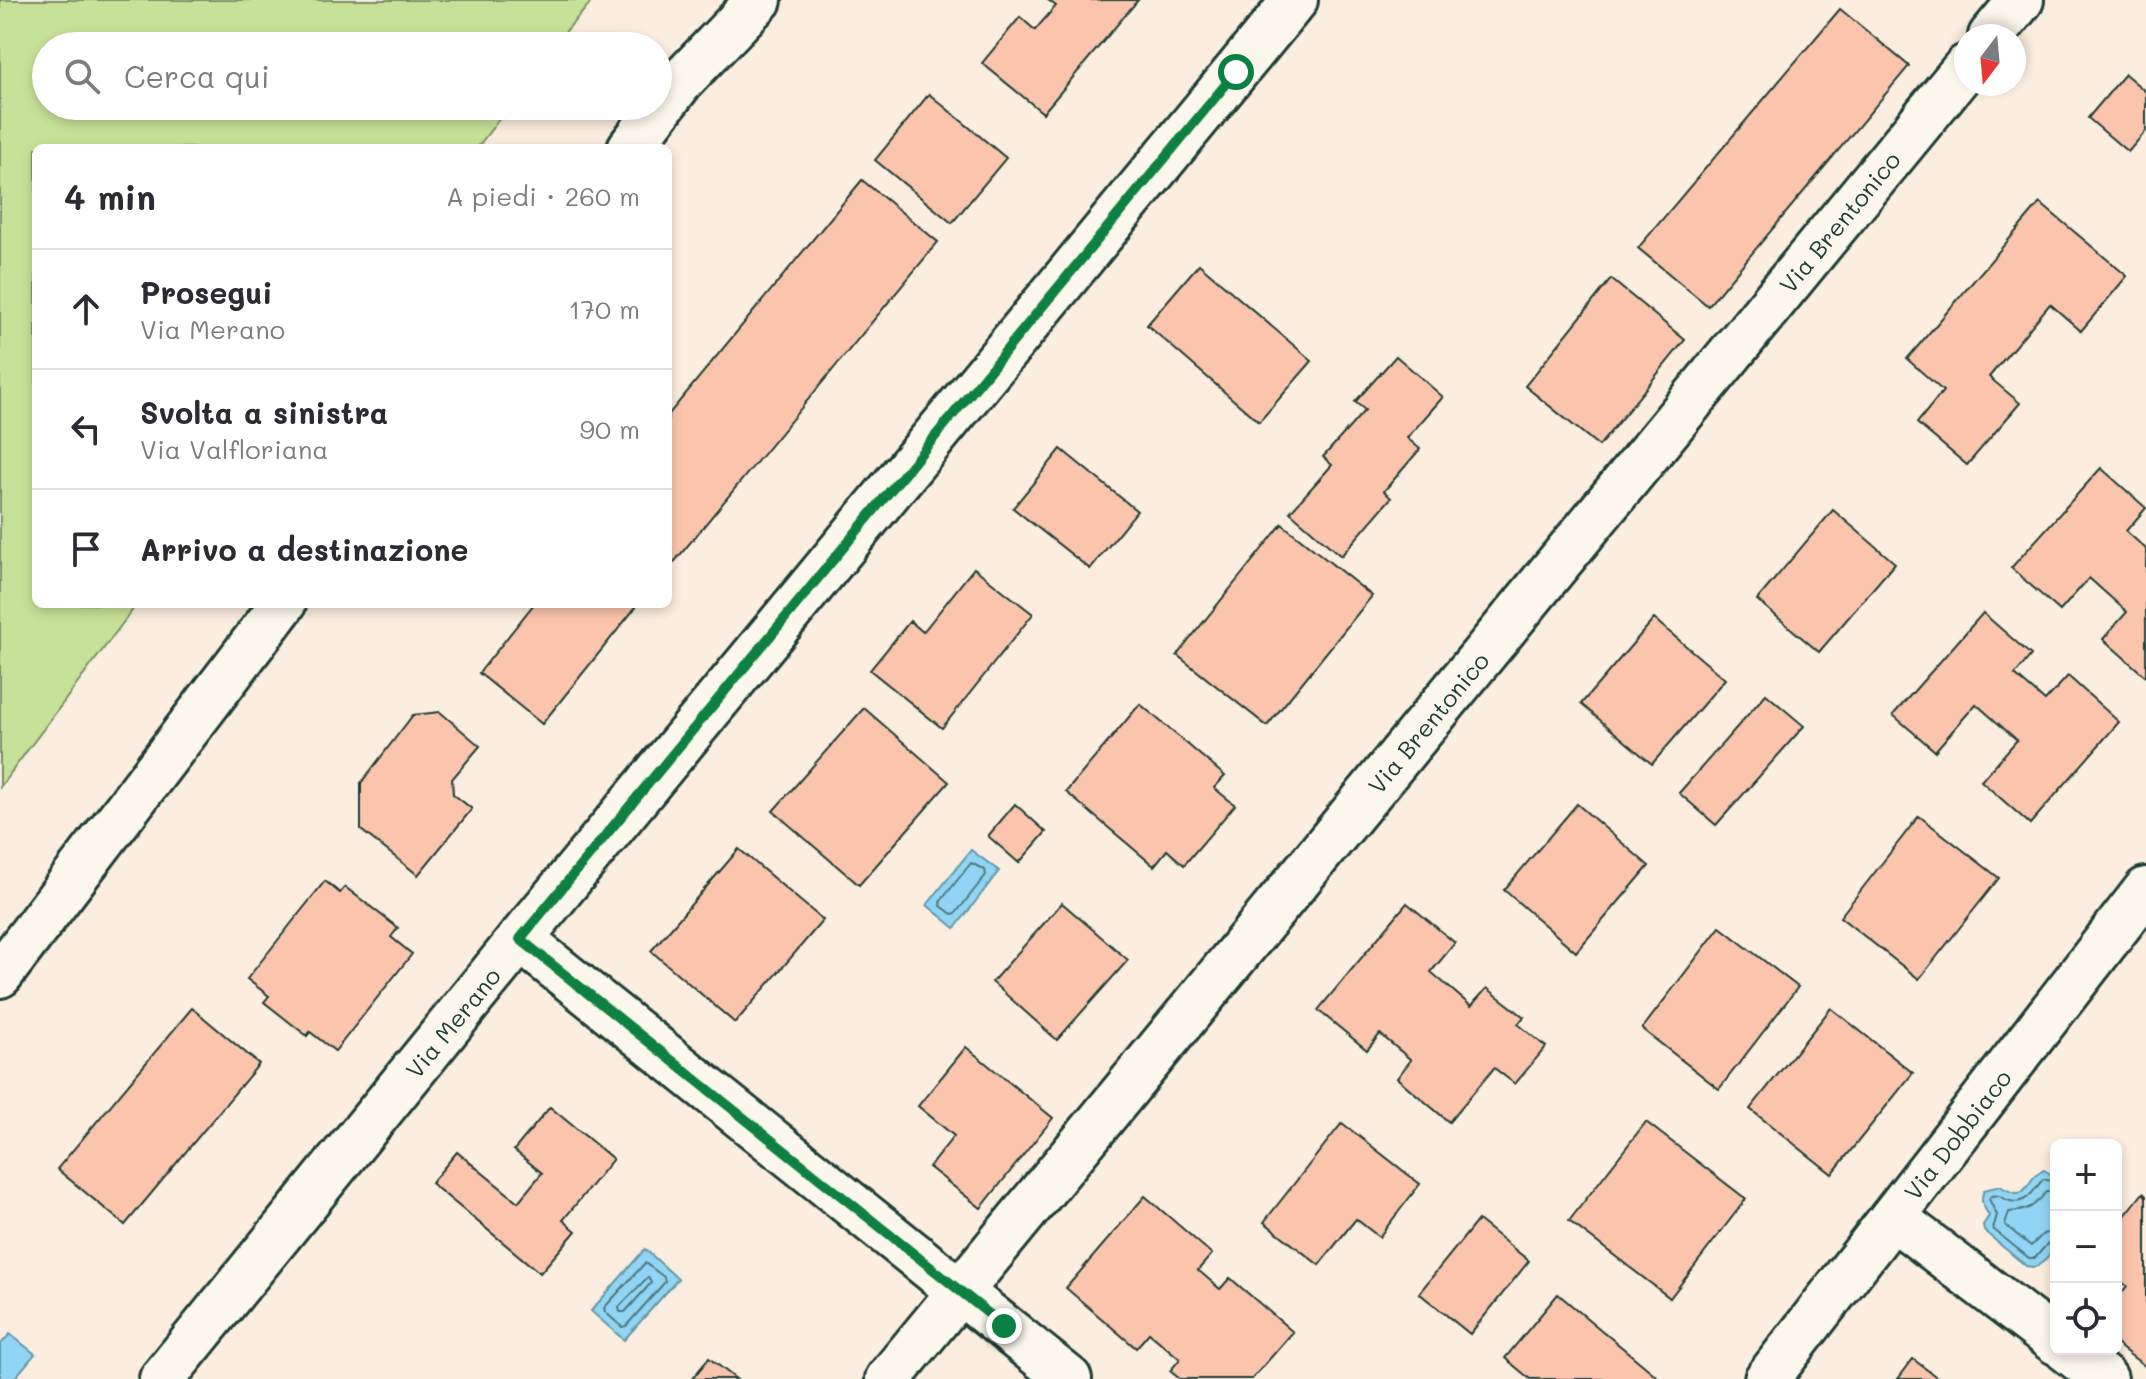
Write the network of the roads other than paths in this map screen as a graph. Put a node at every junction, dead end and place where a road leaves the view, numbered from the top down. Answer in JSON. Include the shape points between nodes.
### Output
{"nodes":[{"id":1,"x":759,"y":0,"type":"edge"},
{"id":2,"x":1295,"y":0,"type":"edge"},
{"id":3,"x":2021,"y":0,"type":"edge"},
{"id":4,"x":2001,"y":24,"type":"edge"},
{"id":5,"x":1954,"y":82,"type":"edge"},
{"id":6,"x":672,"y":93,"type":"edge"},
{"id":7,"x":651,"y":120,"type":"edge"},
{"id":8,"x":633,"y":144,"type":"edge"},
{"id":9,"x":280,"y":608,"type":"edge"},
{"id":10,"x":2146,"y":890,"type":"edge"},
{"id":11,"x":520,"y":939,"type":"junction"},
{"id":12,"x":0,"y":975,"type":"edge"},
{"id":13,"x":1893,"y":1217,"type":"junction"},
{"id":14,"x":960,"y":1291,"type":"junction"},
{"id":15,"x":2050,"y":1337,"type":"edge"},
{"id":16,"x":2074,"y":1355,"type":"edge"},
{"id":17,"x":162,"y":1379,"type":"edge"},
{"id":18,"x":888,"y":1379,"type":"edge"},
{"id":19,"x":1069,"y":1379,"type":"edge"},
{"id":20,"x":1767,"y":1379,"type":"edge"},
{"id":21,"x":2105,"y":1379,"type":"edge"}],
"edges":[{"from":1,"to":6,"type":"street"},
{"from":2,"to":11,"type":"street","name":"Via Merano"},
{"from":3,"to":4,"type":"street"},
{"from":5,"to":14,"type":"street","name":"Via Brentonico"},
{"from":7,"to":8,"type":"street"},
{"from":9,"to":12,"type":"street"},
{"from":10,"to":13,"type":"street","name":"Via Dobbiaco"},
{"from":11,"to":14,"type":"street"},
{"from":11,"to":17,"type":"street","name":"Via Merano"},
{"from":13,"to":15,"type":"street"},
{"from":13,"to":20,"type":"street","name":"Via Dobbiaco"},
{"from":14,"to":18,"type":"street","name":"Via Brentonico"},
{"from":14,"to":19,"type":"street"},
{"from":16,"to":21,"type":"street"}]}
